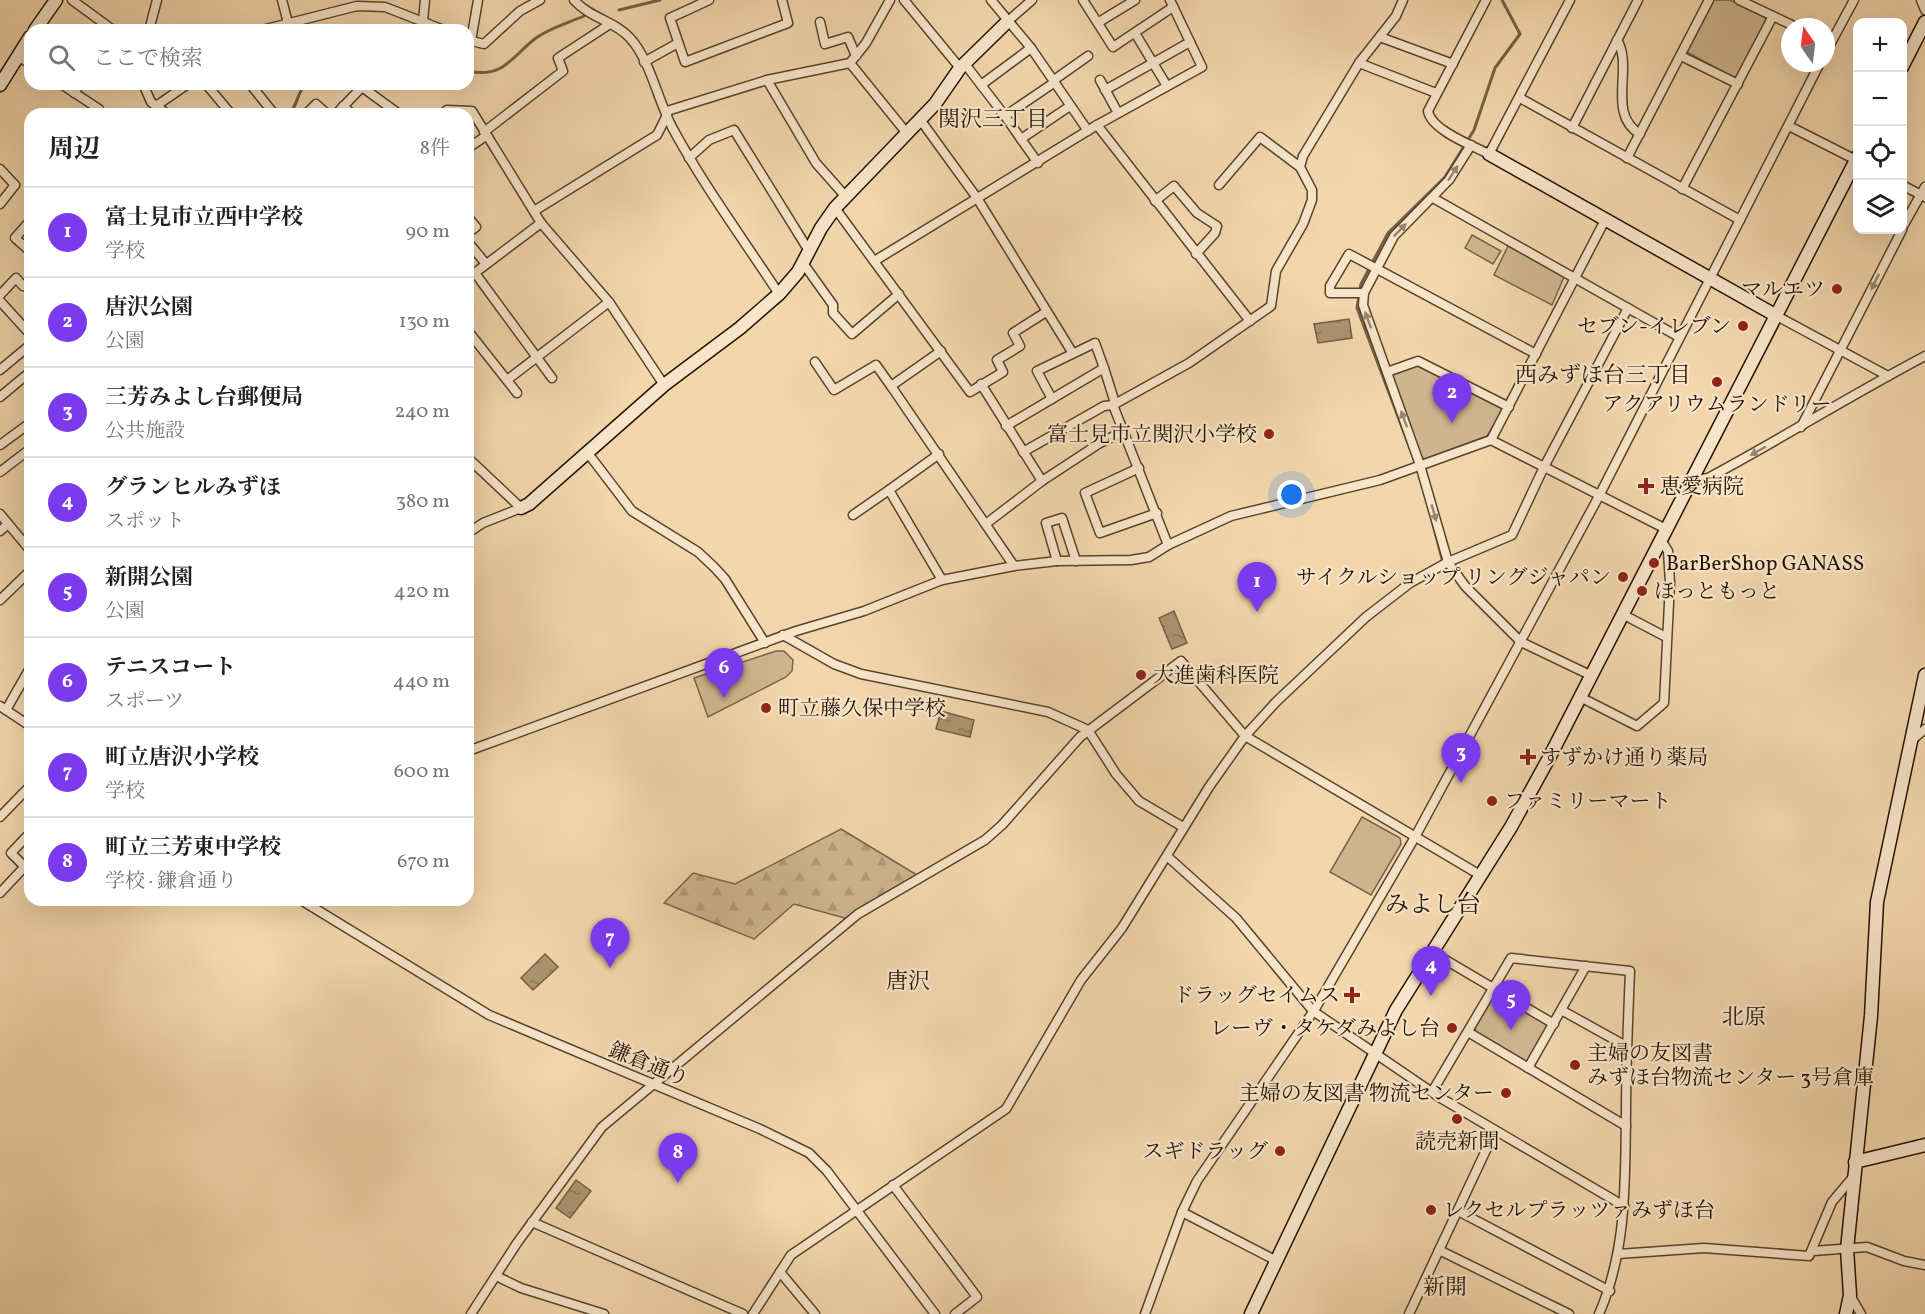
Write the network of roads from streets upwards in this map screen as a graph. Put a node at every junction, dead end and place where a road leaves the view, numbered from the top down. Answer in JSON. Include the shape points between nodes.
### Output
{"nodes":[{"id":1,"x":56,"y":0,"type":"edge"},
{"id":2,"x":72,"y":0,"type":"edge"},
{"id":3,"x":157,"y":0,"type":"edge"},
{"id":4,"x":282,"y":0,"type":"edge"},
{"id":5,"x":425,"y":0,"type":"edge"},
{"id":6,"x":478,"y":0,"type":"edge"},
{"id":7,"x":540,"y":0,"type":"edge"},
{"id":8,"x":574,"y":0,"type":"edge"},
{"id":9,"x":709,"y":0,"type":"edge"},
{"id":10,"x":782,"y":0,"type":"edge"},
{"id":11,"x":890,"y":0,"type":"edge"},
{"id":12,"x":904,"y":0,"type":"edge"},
{"id":13,"x":991,"y":0,"type":"edge"},
{"id":14,"x":1032,"y":0,"type":"edge"},
{"id":15,"x":1083,"y":0,"type":"edge"},
{"id":16,"x":1135,"y":0,"type":"edge"},
{"id":17,"x":1403,"y":0,"type":"edge"},
{"id":18,"x":1486,"y":0,"type":"edge"},
{"id":19,"x":1570,"y":0,"type":"edge"},
{"id":20,"x":1638,"y":0,"type":"edge"},
{"id":21,"x":1709,"y":0,"type":"edge"},
{"id":22,"x":1739,"y":0,"type":"edge"},
{"id":23,"x":1854,"y":0,"type":"edge"},
{"id":24,"x":1921,"y":0,"type":"edge"},
{"id":25,"x":1171,"y":4,"type":"edge"},
{"id":26,"x":1925,"y":10,"type":"edge"},
{"id":27,"x":1773,"y":16,"type":"junction"},
{"id":28,"x":1781,"y":20,"type":"edge"},
{"id":29,"x":423,"y":21,"type":"junction"},
{"id":30,"x":1008,"y":21,"type":"junction"},
{"id":31,"x":820,"y":22,"type":"dead end"},
{"id":32,"x":1099,"y":22,"type":"junction"},
{"id":33,"x":1925,"y":22,"type":"edge"},
{"id":34,"x":39,"y":24,"type":"edge"},
{"id":35,"x":105,"y":24,"type":"edge"},
{"id":36,"x":151,"y":24,"type":"edge"},
{"id":37,"x":291,"y":24,"type":"edge"},
{"id":38,"x":294,"y":24,"type":"edge"},
{"id":39,"x":430,"y":24,"type":"edge"},
{"id":40,"x":473,"y":24,"type":"edge"},
{"id":41,"x":610,"y":24,"type":"junction"},
{"id":42,"x":1835,"y":31,"type":"edge"},
{"id":43,"x":1134,"y":33,"type":"junction"},
{"id":44,"x":1380,"y":36,"type":"junction"},
{"id":45,"x":1617,"y":40,"type":"junction"},
{"id":46,"x":474,"y":42,"type":"edge"},
{"id":47,"x":1190,"y":42,"type":"junction"},
{"id":48,"x":678,"y":44,"type":"junction"},
{"id":49,"x":24,"y":46,"type":"edge"},
{"id":50,"x":1031,"y":48,"type":"junction"},
{"id":51,"x":18,"y":56,"type":"junction"},
{"id":52,"x":1088,"y":56,"type":"dead end"},
{"id":53,"x":1681,"y":56,"type":"junction"},
{"id":54,"x":1907,"y":57,"type":"edge"},
{"id":55,"x":24,"y":60,"type":"edge"},
{"id":56,"x":853,"y":60,"type":"junction"},
{"id":57,"x":644,"y":62,"type":"junction"},
{"id":58,"x":1153,"y":63,"type":"junction"},
{"id":59,"x":1359,"y":63,"type":"junction"},
{"id":60,"x":1453,"y":64,"type":"junction"},
{"id":61,"x":962,"y":66,"type":"junction"},
{"id":62,"x":1816,"y":72,"type":"edge"},
{"id":63,"x":767,"y":80,"type":"junction"},
{"id":64,"x":1054,"y":81,"type":"junction"},
{"id":65,"x":1100,"y":81,"type":"dead end"},
{"id":66,"x":1738,"y":84,"type":"junction"},
{"id":67,"x":0,"y":85,"type":"edge"},
{"id":68,"x":981,"y":85,"type":"junction"},
{"id":69,"x":1167,"y":86,"type":"junction"},
{"id":70,"x":70,"y":90,"type":"edge"},
{"id":71,"x":76,"y":90,"type":"edge"},
{"id":72,"x":144,"y":90,"type":"edge"},
{"id":73,"x":179,"y":90,"type":"edge"},
{"id":74,"x":211,"y":90,"type":"edge"},
{"id":75,"x":255,"y":90,"type":"edge"},
{"id":76,"x":359,"y":90,"type":"edge"},
{"id":77,"x":366,"y":90,"type":"edge"},
{"id":78,"x":1105,"y":90,"type":"junction"},
{"id":79,"x":74,"y":93,"type":"junction"},
{"id":80,"x":1436,"y":93,"type":"junction"},
{"id":81,"x":1520,"y":98,"type":"junction"},
{"id":82,"x":156,"y":106,"type":"junction"},
{"id":83,"x":343,"y":106,"type":"joint"},
{"id":84,"x":1070,"y":106,"type":"junction"},
{"id":85,"x":97,"y":108,"type":"edge"},
{"id":86,"x":158,"y":108,"type":"edge"},
{"id":87,"x":226,"y":108,"type":"edge"},
{"id":88,"x":269,"y":108,"type":"edge"},
{"id":89,"x":345,"y":108,"type":"edge"},
{"id":90,"x":391,"y":108,"type":"edge"},
{"id":91,"x":667,"y":113,"type":"junction"},
{"id":92,"x":1118,"y":113,"type":"junction"},
{"id":93,"x":474,"y":115,"type":"edge"},
{"id":94,"x":1005,"y":116,"type":"junction"},
{"id":95,"x":919,"y":118,"type":"junction"},
{"id":96,"x":1097,"y":125,"type":"junction"},
{"id":97,"x":1789,"y":126,"type":"junction"},
{"id":98,"x":1572,"y":128,"type":"junction"},
{"id":99,"x":905,"y":131,"type":"junction"},
{"id":100,"x":1088,"y":131,"type":"junction"},
{"id":101,"x":485,"y":134,"type":"junction"},
{"id":102,"x":1640,"y":134,"type":"junction"},
{"id":103,"x":1022,"y":139,"type":"junction"},
{"id":104,"x":474,"y":143,"type":"edge"},
{"id":105,"x":1468,"y":143,"type":"junction"},
{"id":106,"x":1489,"y":154,"type":"junction"},
{"id":107,"x":1853,"y":157,"type":"edge"},
{"id":108,"x":689,"y":158,"type":"junction"},
{"id":109,"x":1627,"y":158,"type":"junction"},
{"id":110,"x":1038,"y":163,"type":"junction"},
{"id":111,"x":1300,"y":167,"type":"junction"},
{"id":112,"x":1853,"y":167,"type":"edge"},
{"id":113,"x":0,"y":169,"type":"edge"},
{"id":114,"x":1220,"y":185,"type":"dead end"},
{"id":115,"x":1907,"y":187,"type":"edge"},
{"id":116,"x":1682,"y":189,"type":"junction"},
{"id":117,"x":1924,"y":193,"type":"edge"},
{"id":118,"x":846,"y":197,"type":"junction"},
{"id":119,"x":977,"y":198,"type":"junction"},
{"id":120,"x":1433,"y":198,"type":"junction"},
{"id":121,"x":1155,"y":201,"type":"junction"},
{"id":122,"x":0,"y":204,"type":"edge"},
{"id":123,"x":835,"y":208,"type":"junction"},
{"id":124,"x":534,"y":211,"type":"junction"},
{"id":125,"x":1605,"y":220,"type":"junction"},
{"id":126,"x":1740,"y":220,"type":"junction"},
{"id":127,"x":1907,"y":221,"type":"edge"},
{"id":128,"x":541,"y":222,"type":"junction"},
{"id":129,"x":24,"y":228,"type":"edge"},
{"id":130,"x":1900,"y":234,"type":"edge"},
{"id":131,"x":24,"y":246,"type":"edge"},
{"id":132,"x":474,"y":249,"type":"edge"},
{"id":133,"x":809,"y":251,"type":"junction"},
{"id":134,"x":1196,"y":254,"type":"junction"},
{"id":135,"x":876,"y":260,"type":"junction"},
{"id":136,"x":803,"y":263,"type":"junction"},
{"id":137,"x":486,"y":264,"type":"junction"},
{"id":138,"x":1373,"y":266,"type":"junction"},
{"id":139,"x":474,"y":272,"type":"edge"},
{"id":140,"x":474,"y":278,"type":"edge"},
{"id":141,"x":1575,"y":278,"type":"junction"},
{"id":142,"x":1710,"y":279,"type":"junction"},
{"id":143,"x":23,"y":286,"type":"dead end"},
{"id":144,"x":1364,"y":293,"type":"junction"},
{"id":145,"x":779,"y":294,"type":"junction"},
{"id":146,"x":899,"y":294,"type":"junction"},
{"id":147,"x":0,"y":295,"type":"edge"},
{"id":148,"x":0,"y":301,"type":"edge"},
{"id":149,"x":609,"y":302,"type":"junction"},
{"id":150,"x":1629,"y":308,"type":"junction"},
{"id":151,"x":1046,"y":312,"type":"junction"},
{"id":152,"x":1775,"y":315,"type":"junction"},
{"id":153,"x":1250,"y":321,"type":"junction"},
{"id":154,"x":24,"y":326,"type":"edge"},
{"id":155,"x":1679,"y":337,"type":"junction"},
{"id":156,"x":474,"y":339,"type":"edge"},
{"id":157,"x":24,"y":350,"type":"edge"},
{"id":158,"x":941,"y":351,"type":"junction"},
{"id":159,"x":1841,"y":351,"type":"junction"},
{"id":160,"x":1072,"y":352,"type":"junction"},
{"id":161,"x":1536,"y":354,"type":"junction"},
{"id":162,"x":1925,"y":356,"type":"edge"},
{"id":163,"x":537,"y":357,"type":"junction"},
{"id":164,"x":815,"y":362,"type":"dead end"},
{"id":165,"x":1104,"y":368,"type":"junction"},
{"id":166,"x":0,"y":370,"type":"edge"},
{"id":167,"x":1387,"y":372,"type":"junction"},
{"id":168,"x":1888,"y":376,"type":"junction"},
{"id":169,"x":24,"y":377,"type":"edge"},
{"id":170,"x":552,"y":378,"type":"dead end"},
{"id":171,"x":507,"y":380,"type":"junction"},
{"id":172,"x":981,"y":384,"type":"junction"},
{"id":173,"x":664,"y":385,"type":"junction"},
{"id":174,"x":891,"y":386,"type":"junction"},
{"id":175,"x":517,"y":393,"type":"dead end"},
{"id":176,"x":0,"y":397,"type":"edge"},
{"id":177,"x":1052,"y":399,"type":"junction"},
{"id":178,"x":1114,"y":404,"type":"junction"},
{"id":179,"x":1509,"y":406,"type":"junction"},
{"id":180,"x":1006,"y":426,"type":"junction"},
{"id":181,"x":24,"y":427,"type":"edge"},
{"id":182,"x":1801,"y":428,"type":"junction"},
{"id":183,"x":1124,"y":431,"type":"junction"},
{"id":184,"x":0,"y":432,"type":"edge"},
{"id":185,"x":1491,"y":440,"type":"junction"},
{"id":186,"x":3,"y":443,"type":"edge"},
{"id":187,"x":587,"y":452,"type":"junction"},
{"id":188,"x":1023,"y":452,"type":"junction"},
{"id":189,"x":24,"y":453,"type":"edge"},
{"id":190,"x":939,"y":454,"type":"junction"},
{"id":191,"x":474,"y":464,"type":"edge"},
{"id":192,"x":1420,"y":465,"type":"junction"},
{"id":193,"x":1544,"y":467,"type":"junction"},
{"id":194,"x":1139,"y":468,"type":"junction"},
{"id":195,"x":0,"y":471,"type":"edge"},
{"id":196,"x":1042,"y":481,"type":"junction"},
{"id":197,"x":1691,"y":481,"type":"junction"},
{"id":198,"x":889,"y":490,"type":"junction"},
{"id":199,"x":1599,"y":496,"type":"junction"},
{"id":200,"x":521,"y":508,"type":"junction"},
{"id":201,"x":1157,"y":513,"type":"junction"},
{"id":202,"x":0,"y":514,"type":"edge"},
{"id":203,"x":852,"y":515,"type":"dead end"},
{"id":204,"x":987,"y":523,"type":"junction"},
{"id":205,"x":8,"y":524,"type":"junction"},
{"id":206,"x":474,"y":529,"type":"edge"},
{"id":207,"x":0,"y":531,"type":"edge"},
{"id":208,"x":1663,"y":534,"type":"junction"},
{"id":209,"x":24,"y":543,"type":"edge"},
{"id":210,"x":1167,"y":545,"type":"junction"},
{"id":211,"x":1057,"y":561,"type":"junction"},
{"id":212,"x":1076,"y":561,"type":"junction"},
{"id":213,"x":1448,"y":562,"type":"junction"},
{"id":214,"x":1014,"y":566,"type":"junction"},
{"id":215,"x":24,"y":577,"type":"edge"},
{"id":216,"x":942,"y":580,"type":"junction"},
{"id":217,"x":0,"y":600,"type":"edge"},
{"id":218,"x":1622,"y":614,"type":"junction"},
{"id":219,"x":783,"y":636,"type":"junction"},
{"id":220,"x":1666,"y":637,"type":"junction"},
{"id":221,"x":1521,"y":642,"type":"junction"},
{"id":222,"x":765,"y":643,"type":"junction"},
{"id":223,"x":1590,"y":675,"type":"junction"},
{"id":224,"x":1925,"y":675,"type":"edge"},
{"id":225,"x":24,"y":677,"type":"edge"},
{"id":226,"x":1580,"y":697,"type":"junction"},
{"id":227,"x":3,"y":708,"type":"edge"},
{"id":228,"x":24,"y":722,"type":"edge"},
{"id":229,"x":1925,"y":729,"type":"edge"},
{"id":230,"x":1088,"y":730,"type":"junction"},
{"id":231,"x":1245,"y":736,"type":"junction"},
{"id":232,"x":1912,"y":740,"type":"junction"},
{"id":233,"x":474,"y":749,"type":"edge"},
{"id":234,"x":24,"y":792,"type":"edge"},
{"id":235,"x":0,"y":817,"type":"edge"},
{"id":236,"x":1183,"y":827,"type":"junction"},
{"id":237,"x":1415,"y":837,"type":"junction"},
{"id":238,"x":24,"y":839,"type":"edge"},
{"id":239,"x":1168,"y":857,"type":"junction"},
{"id":240,"x":24,"y":861,"type":"edge"},
{"id":241,"x":24,"y":868,"type":"edge"},
{"id":242,"x":1480,"y":875,"type":"junction"},
{"id":243,"x":0,"y":893,"type":"edge"},
{"id":244,"x":311,"y":906,"type":"edge"},
{"id":245,"x":1432,"y":952,"type":"junction"},
{"id":246,"x":1586,"y":966,"type":"junction"},
{"id":247,"x":1493,"y":989,"type":"junction"},
{"id":248,"x":1313,"y":1011,"type":"junction"},
{"id":249,"x":1563,"y":1011,"type":"junction"},
{"id":250,"x":1554,"y":1024,"type":"junction"},
{"id":251,"x":1468,"y":1032,"type":"junction"},
{"id":252,"x":1626,"y":1046,"type":"junction"},
{"id":253,"x":1374,"y":1054,"type":"junction"},
{"id":254,"x":1528,"y":1068,"type":"junction"},
{"id":255,"x":651,"y":1085,"type":"junction"},
{"id":256,"x":1432,"y":1092,"type":"junction"},
{"id":257,"x":1626,"y":1126,"type":"junction"},
{"id":258,"x":1495,"y":1131,"type":"junction"},
{"id":259,"x":1925,"y":1145,"type":"edge"},
{"id":260,"x":1855,"y":1162,"type":"junction"},
{"id":261,"x":1854,"y":1177,"type":"junction"},
{"id":262,"x":893,"y":1185,"type":"junction"},
{"id":263,"x":1624,"y":1206,"type":"junction"},
{"id":264,"x":856,"y":1210,"type":"junction"},
{"id":265,"x":1458,"y":1210,"type":"junction"},
{"id":266,"x":1182,"y":1212,"type":"junction"},
{"id":267,"x":532,"y":1222,"type":"junction"},
{"id":268,"x":1847,"y":1249,"type":"junction"},
{"id":269,"x":1439,"y":1250,"type":"junction"},
{"id":270,"x":1813,"y":1251,"type":"junction"},
{"id":271,"x":1618,"y":1254,"type":"junction"},
{"id":272,"x":1277,"y":1261,"type":"junction"},
{"id":273,"x":1925,"y":1265,"type":"edge"},
{"id":274,"x":780,"y":1272,"type":"junction"},
{"id":275,"x":496,"y":1276,"type":"junction"},
{"id":276,"x":1610,"y":1291,"type":"junction"},
{"id":277,"x":1850,"y":1295,"type":"junction"},
{"id":278,"x":475,"y":1312,"type":"edge"},
{"id":279,"x":604,"y":1314,"type":"edge"},
{"id":280,"x":743,"y":1314,"type":"edge"},
{"id":281,"x":753,"y":1314,"type":"edge"},
{"id":282,"x":815,"y":1314,"type":"edge"},
{"id":283,"x":935,"y":1314,"type":"edge"},
{"id":284,"x":955,"y":1314,"type":"edge"},
{"id":285,"x":1145,"y":1314,"type":"edge"},
{"id":286,"x":1251,"y":1314,"type":"edge"},
{"id":287,"x":1409,"y":1314,"type":"edge"},
{"id":288,"x":1569,"y":1314,"type":"edge"},
{"id":289,"x":1599,"y":1314,"type":"edge"},
{"id":290,"x":1846,"y":1314,"type":"edge"},
{"id":291,"x":1861,"y":1314,"type":"edge"}],
"edges":[{"from":1,"to":34,"type":"street"},
{"from":2,"to":35,"type":"street"},
{"from":3,"to":36,"type":"street"},
{"from":4,"to":37,"type":"street"},
{"from":5,"to":29,"type":"street"},
{"from":6,"to":40,"type":"street"},
{"from":7,"to":46,"type":"street","via":[[520,11],[484,44]]},
{"from":8,"to":41,"type":"street","via":[[584,11]]},
{"from":9,"to":48,"type":"street","via":[[670,18]]},
{"from":10,"to":48,"type":"street","via":[[788,23],[685,62]]},
{"from":11,"to":56,"type":"street"},
{"from":12,"to":61,"type":"street"},
{"from":13,"to":30,"type":"street"},
{"from":14,"to":30,"type":"street"},
{"from":15,"to":32,"type":"street"},
{"from":16,"to":32,"type":"street"},
{"from":17,"to":44,"type":"street"},
{"from":18,"to":60,"type":"street"},
{"from":19,"to":81,"type":"street"},
{"from":20,"to":45,"type":"street"},
{"from":21,"to":53,"type":"street"},
{"from":22,"to":27,"type":"street"},
{"from":23,"to":42,"type":"street"},
{"from":24,"to":26,"type":"street"},
{"from":25,"to":43,"type":"street"},
{"from":25,"to":47,"type":"street"},
{"from":27,"to":28,"type":"street"},
{"from":27,"to":66,"type":"street"},
{"from":29,"to":38,"type":"street","via":[[385,7],[357,6]]},
{"from":29,"to":39,"type":"street"},
{"from":30,"to":50,"type":"street"},
{"from":30,"to":61,"type":"street"},
{"from":31,"to":56,"type":"street","via":[[825,44],[849,37]]},
{"from":32,"to":43,"type":"street","via":[[1113,47]]},
{"from":33,"to":54,"type":"street"},
{"from":41,"to":57,"type":"street","via":[[630,38]]},
{"from":41,"to":101,"type":"street","via":[[558,58],[563,71]]},
{"from":43,"to":58,"type":"street"},
{"from":44,"to":59,"type":"street"},
{"from":44,"to":60,"type":"street"},
{"from":45,"to":98,"type":"street"},
{"from":45,"to":102,"type":"street","via":[[1624,55],[1622,106],[1628,123]]},
{"from":47,"to":58,"type":"street"},
{"from":47,"to":69,"type":"street","via":[[1202,67]]},
{"from":48,"to":57,"type":"street"},
{"from":49,"to":51,"type":"street"},
{"from":50,"to":64,"type":"street"},
{"from":50,"to":68,"type":"street"},
{"from":51,"to":55,"type":"street"},
{"from":51,"to":67,"type":"street"},
{"from":52,"to":64,"type":"street"},
{"from":53,"to":66,"type":"street"},
{"from":53,"to":102,"type":"street"},
{"from":56,"to":63,"type":"street"},
{"from":56,"to":99,"type":"street"},
{"from":57,"to":91,"type":"street"},
{"from":58,"to":69,"type":"street"},
{"from":58,"to":78,"type":"street"},
{"from":59,"to":80,"type":"street"},
{"from":59,"to":111,"type":"street","via":[[1311,141]]},
{"from":60,"to":80,"type":"street"},
{"from":61,"to":68,"type":"street"},
{"from":61,"to":95,"type":"street","via":[[935,104]]},
{"from":62,"to":97,"type":"street"},
{"from":63,"to":91,"type":"street"},
{"from":63,"to":118,"type":"street","via":[[816,163]]},
{"from":64,"to":84,"type":"street"},
{"from":64,"to":94,"type":"street"},
{"from":65,"to":78,"type":"street"},
{"from":66,"to":116,"type":"street"},
{"from":68,"to":94,"type":"street"},
{"from":69,"to":92,"type":"street"},
{"from":70,"to":79,"type":"street"},
{"from":71,"to":79,"type":"street"},
{"from":72,"to":82,"type":"street"},
{"from":73,"to":82,"type":"street"},
{"from":74,"to":87,"type":"street"},
{"from":75,"to":88,"type":"street"},
{"from":76,"to":83,"type":"street"},
{"from":77,"to":90,"type":"street"},
{"from":78,"to":92,"type":"street"},
{"from":79,"to":85,"type":"street"},
{"from":80,"to":105,"type":"street","via":[[1429,117],[1437,126]]},
{"from":81,"to":98,"type":"street"},
{"from":81,"to":106,"type":"street"},
{"from":82,"to":86,"type":"street"},
{"from":83,"to":89,"type":"street"},
{"from":84,"to":100,"type":"street"},
{"from":84,"to":103,"type":"street"},
{"from":91,"to":108,"type":"street"},
{"from":91,"to":124,"type":"street","via":[[657,135]]},
{"from":92,"to":96,"type":"street"},
{"from":93,"to":101,"type":"street"},
{"from":94,"to":103,"type":"street"},
{"from":95,"to":99,"type":"street"},
{"from":95,"to":119,"type":"street"},
{"from":96,"to":100,"type":"street"},
{"from":96,"to":121,"type":"street"},
{"from":97,"to":107,"type":"street"},
{"from":97,"to":126,"type":"street"},
{"from":98,"to":109,"type":"street"},
{"from":99,"to":118,"type":"street"},
{"from":100,"to":110,"type":"street"},
{"from":101,"to":104,"type":"street"},
{"from":101,"to":124,"type":"street"},
{"from":102,"to":109,"type":"street"},
{"from":103,"to":110,"type":"street"},
{"from":105,"to":106,"type":"street"},
{"from":120,"to":105,"type":"street","one_way":true,"via":[[1449,180]]},
{"from":106,"to":125,"type":"street"},
{"from":108,"to":133,"type":"street","via":[[709,140],[734,130]]},
{"from":108,"to":145,"type":"street"},
{"from":109,"to":116,"type":"street"},
{"from":110,"to":119,"type":"street"},
{"from":111,"to":114,"type":"street","via":[[1260,137]]},
{"from":111,"to":153,"type":"street","via":[[1312,190],[1312,200],[1276,271],[1271,306]]},
{"from":112,"to":152,"type":"street"},
{"from":113,"to":122,"type":"street","via":[[15,185]]},
{"from":115,"to":117,"type":"street"},
{"from":116,"to":126,"type":"street"},
{"from":117,"to":127,"type":"street"},
{"from":118,"to":123,"type":"street"},
{"from":119,"to":135,"type":"street"},
{"from":119,"to":151,"type":"street"},
{"from":138,"to":120,"type":"street","one_way":true,"via":[[1394,236]]},
{"from":120,"to":141,"type":"street"},
{"from":121,"to":134,"type":"street"},
{"from":121,"to":134,"type":"street","via":[[1174,186],[1197,213],[1217,226]]},
{"from":123,"to":133,"type":"street"},
{"from":123,"to":135,"type":"street"},
{"from":124,"to":128,"type":"street"},
{"from":125,"to":141,"type":"street"},
{"from":125,"to":142,"type":"street"},
{"from":126,"to":142,"type":"street"},
{"from":128,"to":137,"type":"street"},
{"from":128,"to":149,"type":"street"},
{"from":129,"to":131,"type":"street","via":[[15,238]]},
{"from":130,"to":159,"type":"street","one_way":true},
{"from":132,"to":137,"type":"street"},
{"from":133,"to":136,"type":"street"},
{"from":134,"to":153,"type":"street"},
{"from":135,"to":146,"type":"street"},
{"from":136,"to":145,"type":"street"},
{"from":136,"to":146,"type":"street","via":[[833,305],[833,313],[852,334]]},
{"from":137,"to":139,"type":"street"},
{"from":138,"to":144,"type":"street"},
{"from":138,"to":144,"type":"street","via":[[1349,254],[1330,286],[1330,293]]},
{"from":138,"to":161,"type":"street"},
{"from":140,"to":163,"type":"street"},
{"from":141,"to":150,"type":"street"},
{"from":141,"to":161,"type":"street"},
{"from":142,"to":152,"type":"street"},
{"from":142,"to":155,"type":"street"},
{"from":143,"to":147,"type":"street","via":[[16,278]]},
{"from":167,"to":144,"type":"street","one_way":true,"via":[[1362,305]]},
{"from":145,"to":173,"type":"street"},
{"from":146,"to":158,"type":"street"},
{"from":148,"to":154,"type":"street"},
{"from":149,"to":163,"type":"street"},
{"from":149,"to":173,"type":"street"},
{"from":150,"to":155,"type":"street"},
{"from":150,"to":193,"type":"street"},
{"from":151,"to":160,"type":"street"},
{"from":151,"to":172,"type":"street","via":[[1012,333],[1020,346],[997,360],[1003,372]]},
{"from":152,"to":159,"type":"street"},
{"from":152,"to":197,"type":"street"},
{"from":153,"to":178,"type":"street","via":[[1189,363]]},
{"from":155,"to":199,"type":"street"},
{"from":156,"to":171,"type":"street"},
{"from":157,"to":166,"type":"street"},
{"from":158,"to":172,"type":"street","via":[[970,392]]},
{"from":158,"to":174,"type":"street"},
{"from":159,"to":168,"type":"street"},
{"from":159,"to":182,"type":"street"},
{"from":160,"to":165,"type":"street","via":[[1095,343]]},
{"from":160,"to":177,"type":"street","via":[[1037,372]]},
{"from":161,"to":179,"type":"street"},
{"from":162,"to":168,"type":"street"},
{"from":163,"to":170,"type":"street"},
{"from":163,"to":171,"type":"street"},
{"from":164,"to":174,"type":"street","via":[[834,390],[876,364]]},
{"from":165,"to":177,"type":"street"},
{"from":165,"to":178,"type":"street"},
{"from":167,"to":179,"type":"street","via":[[1418,361]]},
{"from":192,"to":167,"type":"street","one_way":true},
{"from":168,"to":182,"type":"street"},
{"from":169,"to":176,"type":"street"},
{"from":171,"to":175,"type":"street"},
{"from":172,"to":180,"type":"street"},
{"from":173,"to":187,"type":"street"},
{"from":174,"to":190,"type":"street"},
{"from":177,"to":180,"type":"street"},
{"from":178,"to":183,"type":"street"},
{"from":178,"to":188,"type":"street"},
{"from":179,"to":185,"type":"street"},
{"from":180,"to":188,"type":"street"},
{"from":181,"to":186,"type":"street"},
{"from":182,"to":197,"type":"street","one_way":true,"via":[[1715,474]]},
{"from":183,"to":194,"type":"street"},
{"from":183,"to":196,"type":"street"},
{"from":184,"to":186,"type":"street"},
{"from":185,"to":192,"type":"street"},
{"from":185,"to":193,"type":"street"},
{"from":187,"to":200,"type":"street"},
{"from":187,"to":222,"type":"street","via":[[632,511],[698,552],[714,567]]},
{"from":188,"to":196,"type":"street"},
{"from":189,"to":195,"type":"street"},
{"from":190,"to":198,"type":"street"},
{"from":190,"to":204,"type":"street"},
{"from":191,"to":200,"type":"street"},
{"from":192,"to":210,"type":"street","via":[[1370,483],[1231,516]]},
{"from":192,"to":213,"type":"street","one_way":true},
{"from":193,"to":199,"type":"street"},
{"from":193,"to":213,"type":"street","via":[[1512,535]]},
{"from":194,"to":201,"type":"street"},
{"from":194,"to":201,"type":"street","via":[[1084,493],[1100,533]]},
{"from":196,"to":204,"type":"street"},
{"from":197,"to":208,"type":"street"},
{"from":198,"to":203,"type":"street"},
{"from":198,"to":216,"type":"street"},
{"from":199,"to":208,"type":"street"},
{"from":199,"to":221,"type":"street"},
{"from":200,"to":206,"type":"street"},
{"from":201,"to":210,"type":"street"},
{"from":202,"to":205,"type":"street"},
{"from":204,"to":214,"type":"street"},
{"from":205,"to":207,"type":"street"},
{"from":205,"to":209,"type":"street"},
{"from":208,"to":218,"type":"street"},
{"from":208,"to":220,"type":"street","via":[[1670,583]]},
{"from":210,"to":212,"type":"street","via":[[1149,557]]},
{"from":211,"to":212,"type":"street"},
{"from":211,"to":212,"type":"street","via":[[1046,524],[1062,518]]},
{"from":211,"to":214,"type":"street"},
{"from":213,"to":221,"type":"street","via":[[1465,586]]},
{"from":213,"to":231,"type":"street","via":[[1410,583],[1366,617]]},
{"from":214,"to":216,"type":"street"},
{"from":215,"to":217,"type":"street"},
{"from":216,"to":219,"type":"street","via":[[864,611]]},
{"from":218,"to":220,"type":"street"},
{"from":218,"to":223,"type":"street"},
{"from":219,"to":222,"type":"street"},
{"from":219,"to":230,"type":"street","via":[[861,674],[1048,712]]},
{"from":220,"to":226,"type":"street","via":[[1664,703],[1637,726]]},
{"from":221,"to":223,"type":"street"},
{"from":221,"to":237,"type":"street"},
{"from":222,"to":233,"type":"street"},
{"from":223,"to":226,"type":"street"},
{"from":224,"to":232,"type":"street"},
{"from":225,"to":227,"type":"street"},
{"from":226,"to":242,"type":"street","via":[[1511,827]]},
{"from":227,"to":228,"type":"street"},
{"from":229,"to":232,"type":"street"},
{"from":230,"to":231,"type":"street","via":[[1181,662]]},
{"from":230,"to":236,"type":"street","via":[[1139,801]]},
{"from":230,"to":255,"type":"street","via":[[985,840],[858,914]]},
{"from":231,"to":236,"type":"street"},
{"from":231,"to":237,"type":"street"},
{"from":232,"to":260,"type":"street","via":[[1877,902],[1871,1016]]},
{"from":234,"to":235,"type":"street"},
{"from":236,"to":239,"type":"street"},
{"from":237,"to":242,"type":"street"},
{"from":237,"to":248,"type":"street"},
{"from":238,"to":240,"type":"street","via":[[11,853]]},
{"from":239,"to":248,"type":"street","via":[[1236,918]]},
{"from":239,"to":262,"type":"street","via":[[1082,980],[1006,1109]]},
{"from":241,"to":243,"type":"street"},
{"from":242,"to":245,"type":"street"},
{"from":244,"to":255,"type":"street","name":"鎌倉通り","via":[[489,1015]]},
{"from":245,"to":247,"type":"street"},
{"from":245,"to":253,"type":"street"},
{"from":246,"to":247,"type":"street","via":[[1511,958]]},
{"from":246,"to":249,"type":"street"},
{"from":246,"to":252,"type":"street","via":[[1630,971]]},
{"from":247,"to":250,"type":"street"},
{"from":247,"to":251,"type":"street"},
{"from":248,"to":253,"type":"street"},
{"from":248,"to":266,"type":"street","via":[[1219,1145]]},
{"from":249,"to":250,"type":"street"},
{"from":249,"to":252,"type":"street"},
{"from":250,"to":254,"type":"street"},
{"from":251,"to":254,"type":"street"},
{"from":251,"to":256,"type":"street"},
{"from":252,"to":257,"type":"street"},
{"from":253,"to":256,"type":"street"},
{"from":253,"to":272,"type":"street"},
{"from":254,"to":257,"type":"street"},
{"from":255,"to":264,"type":"street","name":"鎌倉通り","via":[[809,1153]]},
{"from":255,"to":267,"type":"street","via":[[602,1127]]},
{"from":256,"to":258,"type":"street"},
{"from":257,"to":263,"type":"street"},
{"from":258,"to":263,"type":"street"},
{"from":258,"to":265,"type":"street"},
{"from":259,"to":260,"type":"street"},
{"from":260,"to":261,"type":"street"},
{"from":261,"to":268,"type":"street"},
{"from":261,"to":270,"type":"street","via":[[1832,1202]]},
{"from":262,"to":264,"type":"street"},
{"from":262,"to":284,"type":"street","via":[[977,1297]]},
{"from":263,"to":271,"type":"street"},
{"from":264,"to":274,"type":"street","via":[[791,1255]]},
{"from":264,"to":283,"type":"street","name":"鎌倉通り"},
{"from":265,"to":269,"type":"street"},
{"from":265,"to":276,"type":"street"},
{"from":266,"to":272,"type":"street"},
{"from":266,"to":285,"type":"street"},
{"from":267,"to":275,"type":"street"},
{"from":267,"to":280,"type":"street"},
{"from":268,"to":270,"type":"street"},
{"from":268,"to":273,"type":"street","via":[[1873,1248]]},
{"from":268,"to":277,"type":"street"},
{"from":269,"to":287,"type":"street"},
{"from":269,"to":288,"type":"street"},
{"from":270,"to":271,"type":"street","via":[[1805,1257],[1731,1249]]},
{"from":271,"to":276,"type":"street"},
{"from":272,"to":286,"type":"street"},
{"from":274,"to":281,"type":"street"},
{"from":274,"to":282,"type":"street"},
{"from":275,"to":278,"type":"street"},
{"from":275,"to":279,"type":"street","via":[[521,1288]]},
{"from":276,"to":289,"type":"street"},
{"from":277,"to":290,"type":"street"},
{"from":277,"to":291,"type":"street"}]}
